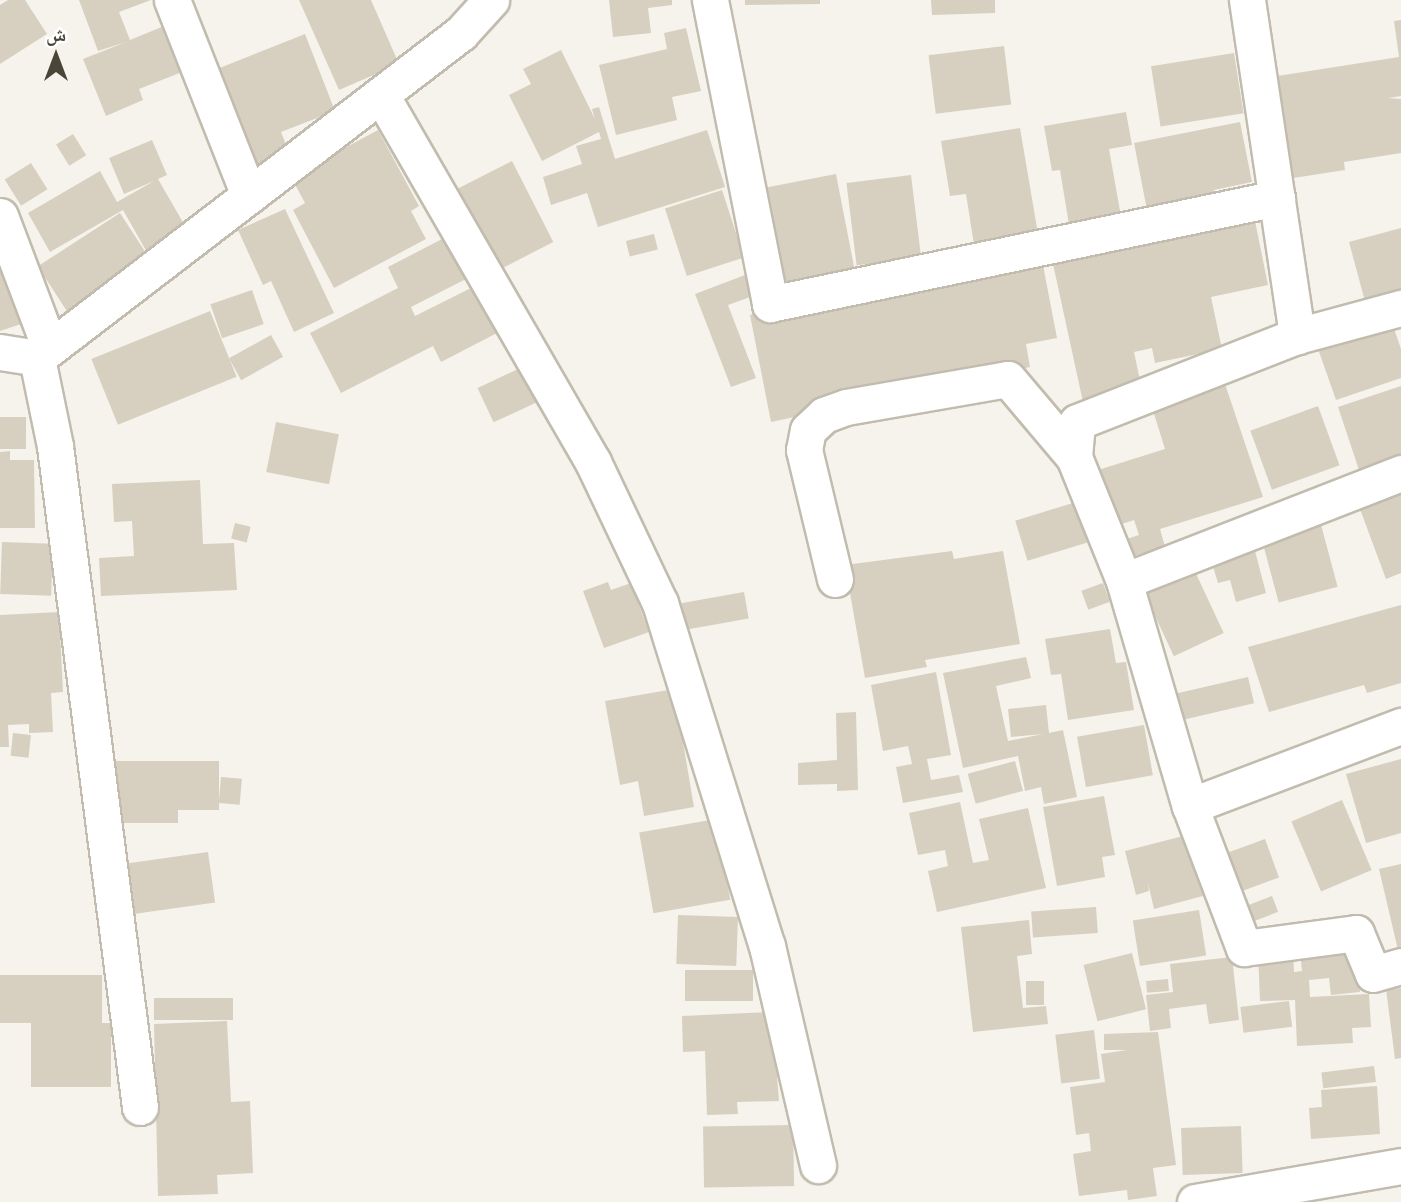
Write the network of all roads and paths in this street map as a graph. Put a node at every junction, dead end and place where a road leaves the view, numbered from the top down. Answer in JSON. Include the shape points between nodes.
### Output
{"nodes":[{"id":1,"x":172,"y":0,"type":"edge"},
{"id":2,"x":491,"y":0,"type":"edge"},
{"id":3,"x":710,"y":0,"type":"edge"},
{"id":4,"x":1247,"y":0,"type":"edge"},
{"id":5,"x":381,"y":94,"type":"junction"},
{"id":6,"x":249,"y":195,"type":"junction"},
{"id":7,"x":1277,"y":198,"type":"junction"},
{"id":8,"x":0,"y":216,"type":"edge"},
{"id":9,"x":1401,"y":308,"type":"edge"},
{"id":10,"x":1297,"y":336,"type":"junction"},
{"id":11,"x":0,"y":352,"type":"edge"},
{"id":12,"x":43,"y":353,"type":"junction"},
{"id":13,"x":1074,"y":457,"type":"junction"},
{"id":14,"x":1401,"y":473,"type":"edge"},
{"id":15,"x":835,"y":579,"type":"dead end"},
{"id":16,"x":1124,"y":581,"type":"junction"},
{"id":17,"x":1401,"y":726,"type":"edge"},
{"id":18,"x":1190,"y":806,"type":"junction"},
{"id":19,"x":1401,"y":966,"type":"edge"},
{"id":20,"x":140,"y":1107,"type":"dead end"},
{"id":21,"x":818,"y":1165,"type":"dead end"},
{"id":22,"x":1401,"y":1166,"type":"edge"},
{"id":23,"x":1195,"y":1202,"type":"edge"}],
"edges":[{"from":1,"to":6,"type":"street"},
{"from":2,"to":5,"type":"street","via":[[461,33]]},
{"from":3,"to":7,"type":"street","via":[[770,304]]},
{"from":4,"to":7,"type":"street"},
{"from":5,"to":6,"type":"street"},
{"from":5,"to":21,"type":"street","via":[[593,462],[660,603],[767,946]]},
{"from":6,"to":12,"type":"street"},
{"from":7,"to":10,"type":"street"},
{"from":8,"to":12,"type":"street"},
{"from":9,"to":10,"type":"street"},
{"from":10,"to":13,"type":"street","via":[[1077,422]]},
{"from":11,"to":12,"type":"street"},
{"from":12,"to":20,"type":"street"},
{"from":13,"to":15,"type":"street","via":[[1008,379],[845,407],[824,415],[808,430],[804,450]]},
{"from":13,"to":16,"type":"street"},
{"from":14,"to":16,"type":"street"},
{"from":16,"to":18,"type":"street"},
{"from":17,"to":18,"type":"street"},
{"from":18,"to":19,"type":"street","via":[[1244,948],[1356,933],[1373,974]]},
{"from":22,"to":23,"type":"street"}]}
